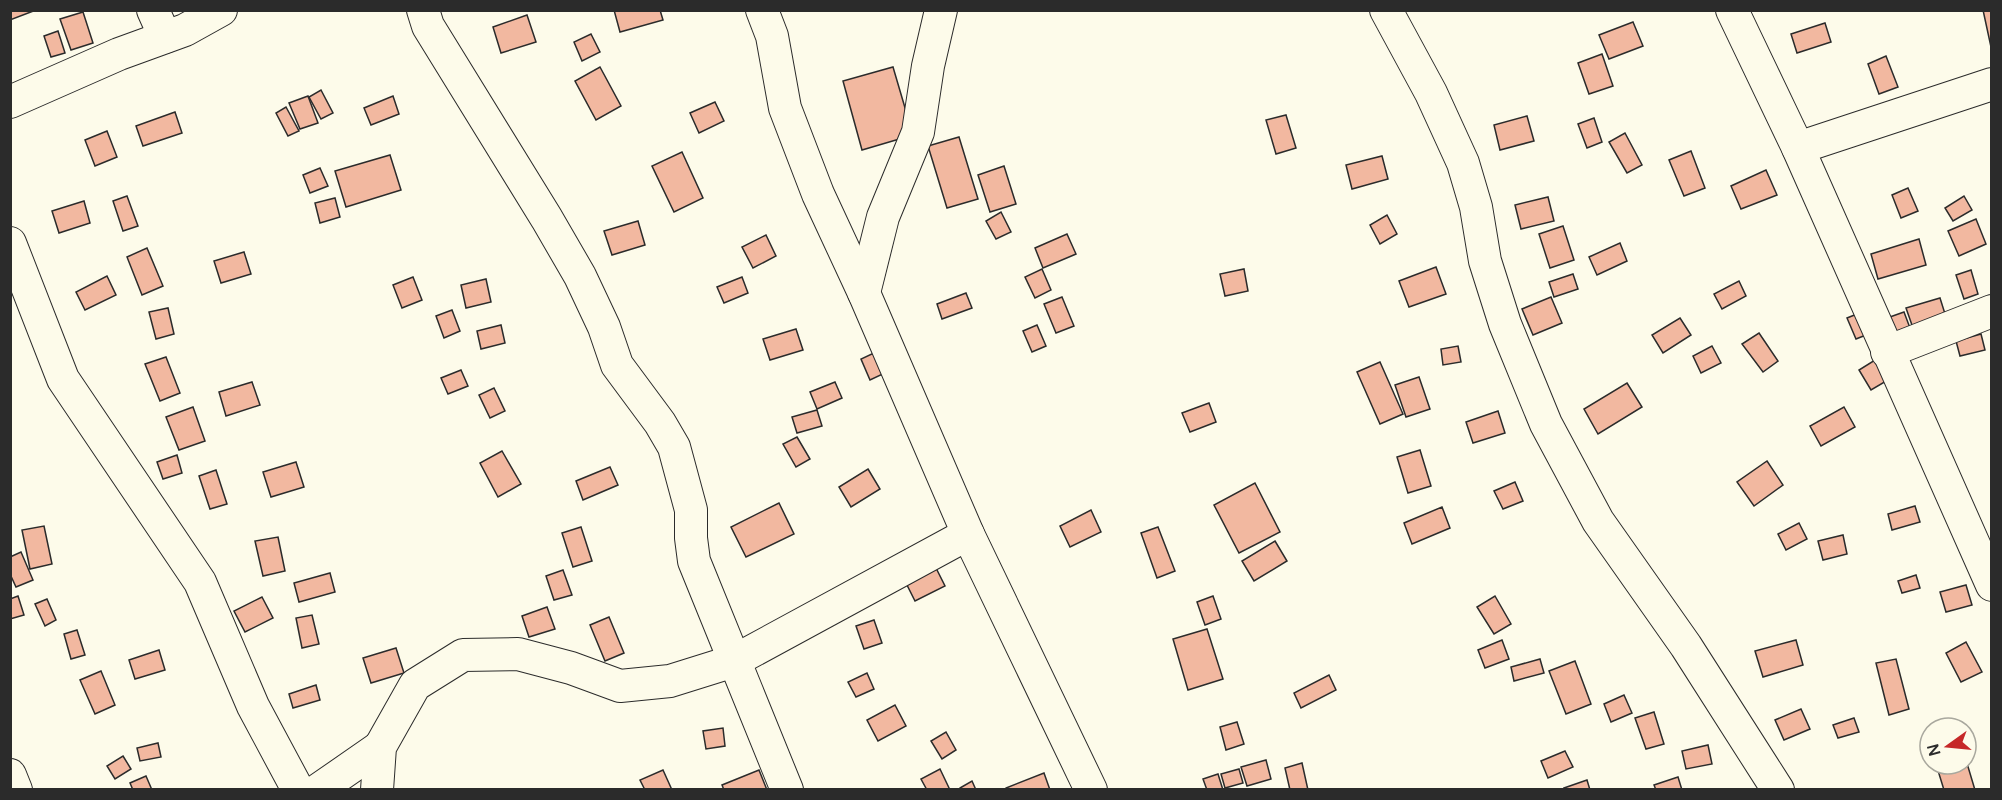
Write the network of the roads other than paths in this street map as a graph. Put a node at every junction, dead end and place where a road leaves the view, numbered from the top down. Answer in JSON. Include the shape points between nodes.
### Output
{"nodes":[{"id":1,"x":221,"y":10,"type":"edge"},
{"id":2,"x":423,"y":10,"type":"edge"},
{"id":3,"x":762,"y":10,"type":"edge"},
{"id":4,"x":941,"y":10,"type":"edge"},
{"id":5,"x":1386,"y":10,"type":"edge"},
{"id":6,"x":1732,"y":10,"type":"edge"},
{"id":7,"x":159,"y":24,"type":"edge"},
{"id":8,"x":1992,"y":84,"type":"edge"},
{"id":9,"x":10,"y":102,"type":"edge"},
{"id":10,"x":1798,"y":148,"type":"junction"},
{"id":11,"x":10,"y":243,"type":"edge"},
{"id":12,"x":864,"y":293,"type":"junction"},
{"id":13,"x":1992,"y":311,"type":"edge"},
{"id":14,"x":1887,"y":352,"type":"junction"},
{"id":15,"x":968,"y":534,"type":"junction"},
{"id":16,"x":1990,"y":576,"type":"edge"},
{"id":17,"x":734,"y":662,"type":"junction"},
{"id":18,"x":380,"y":747,"type":"junction"},
{"id":19,"x":10,"y":775,"type":"edge"},
{"id":20,"x":16,"y":789,"type":"edge"},
{"id":21,"x":298,"y":789,"type":"edge"},
{"id":22,"x":318,"y":789,"type":"edge"},
{"id":23,"x":377,"y":789,"type":"edge"},
{"id":24,"x":787,"y":789,"type":"edge"},
{"id":25,"x":1091,"y":789,"type":"edge"},
{"id":26,"x":1779,"y":789,"type":"edge"}],
"edges":[{"from":1,"to":7,"type":"street","via":[[185,30]]},
{"from":2,"to":17,"type":"street","via":[[428,26],[580,276],[617,365],[674,447],[691,510],[694,561]]},
{"from":3,"to":12,"type":"street","via":[[772,36],[785,108],[818,194]]},
{"from":4,"to":12,"type":"street","via":[[918,132],[883,217]]},
{"from":5,"to":26,"type":"street","via":[[1463,163],[1476,207],[1485,261],[1546,424],[1598,521]]},
{"from":6,"to":10,"type":"street"},
{"from":7,"to":9,"type":"street","via":[[119,54]]},
{"from":8,"to":10,"type":"street"},
{"from":10,"to":14,"type":"street"},
{"from":11,"to":21,"type":"street","via":[[63,379],[200,582],[253,706]]},
{"from":12,"to":15,"type":"street"},
{"from":13,"to":14,"type":"street"},
{"from":14,"to":16,"type":"street"},
{"from":15,"to":17,"type":"street"},
{"from":15,"to":25,"type":"street"},
{"from":17,"to":18,"type":"street","via":[[670,681],[620,686],[518,654],[463,655],[415,685]]},
{"from":17,"to":24,"type":"street"},
{"from":18,"to":22,"type":"street"},
{"from":18,"to":23,"type":"street"},
{"from":19,"to":20,"type":"street"}]}
